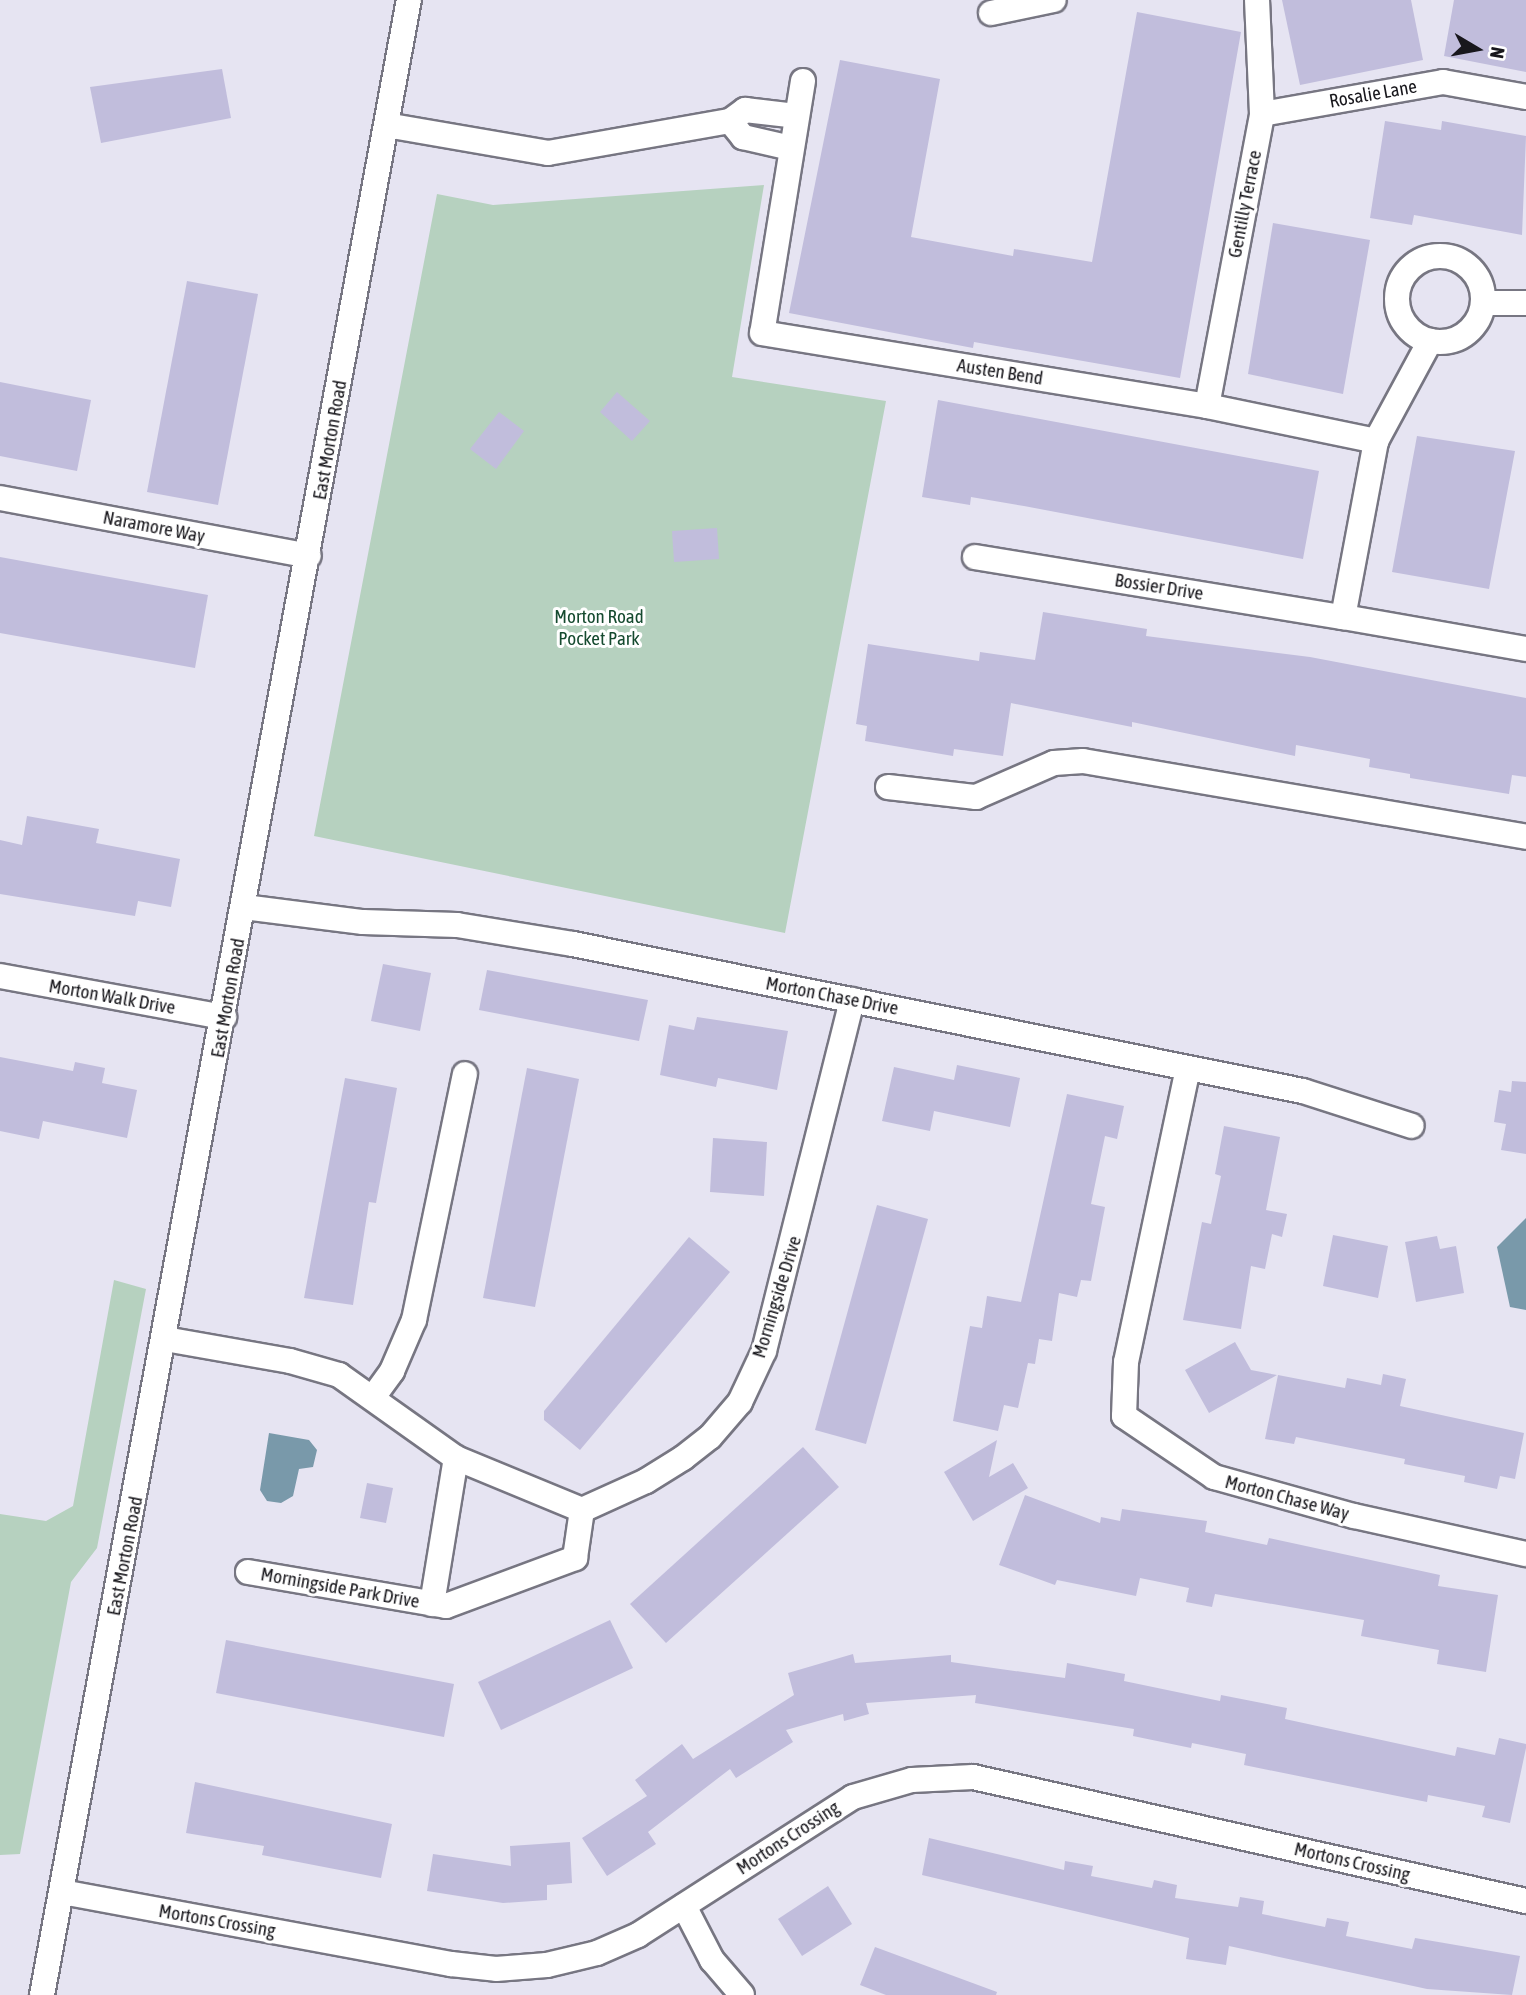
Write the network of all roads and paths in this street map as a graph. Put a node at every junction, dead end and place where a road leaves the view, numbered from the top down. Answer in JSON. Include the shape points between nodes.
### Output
{"nodes":[{"id":1,"x":409,"y":0,"type":"edge"},
{"id":2,"x":1054,"y":0,"type":"edge"},
{"id":3,"x":1257,"y":0,"type":"edge"},
{"id":4,"x":991,"y":13,"type":"dead end"},
{"id":5,"x":803,"y":81,"type":"dead end"},
{"id":6,"x":1526,"y":97,"type":"edge"},
{"id":7,"x":1262,"y":114,"type":"junction"},
{"id":8,"x":796,"y":116,"type":"junction"},
{"id":9,"x":730,"y":121,"type":"junction"},
{"id":10,"x":386,"y":125,"type":"junction"},
{"id":11,"x":791,"y":148,"type":"junction"},
{"id":12,"x":1484,"y":303,"type":"junction"},
{"id":13,"x":1526,"y":303,"type":"edge"},
{"id":14,"x":1430,"y":341,"type":"junction"},
{"id":15,"x":1207,"y":406,"type":"junction"},
{"id":16,"x":1376,"y":441,"type":"junction"},
{"id":17,"x":0,"y":498,"type":"edge"},
{"id":18,"x":309,"y":556,"type":"junction"},
{"id":19,"x":975,"y":557,"type":"dead end"},
{"id":20,"x":1343,"y":617,"type":"junction"},
{"id":21,"x":1526,"y":649,"type":"edge"},
{"id":22,"x":888,"y":787,"type":"dead end"},
{"id":23,"x":1526,"y":837,"type":"edge"},
{"id":24,"x":244,"y":907,"type":"junction"},
{"id":25,"x":0,"y":976,"type":"edge"},
{"id":26,"x":852,"y":1000,"type":"junction"},
{"id":27,"x":224,"y":1017,"type":"junction"},
{"id":28,"x":1188,"y":1069,"type":"junction"},
{"id":29,"x":465,"y":1074,"type":"dead end"},
{"id":30,"x":1412,"y":1126,"type":"dead end"},
{"id":31,"x":165,"y":1339,"type":"junction"},
{"id":32,"x":374,"y":1396,"type":"junction"},
{"id":33,"x":456,"y":1458,"type":"junction"},
{"id":34,"x":582,"y":1510,"type":"junction"},
{"id":35,"x":1526,"y":1554,"type":"edge"},
{"id":36,"x":248,"y":1572,"type":"dead end"},
{"id":37,"x":432,"y":1604,"type":"junction"},
{"id":38,"x":62,"y":1892,"type":"junction"},
{"id":39,"x":1526,"y":1901,"type":"edge"},
{"id":40,"x":684,"y":1906,"type":"junction"},
{"id":41,"x":42,"y":1995,"type":"edge"},
{"id":42,"x":742,"y":1995,"type":"edge"}],
"edges":[{"from":1,"to":10,"type":"street","name":"East Morton Road"},
{"from":2,"to":4,"type":"street"},
{"from":3,"to":7,"type":"street","name":"Gentilly Terrace"},
{"from":5,"to":8,"type":"street","name":"Austen Bend"},
{"from":6,"to":7,"type":"street","name":"Rosalie Lane","via":[[1443,82]]},
{"from":7,"to":15,"type":"street","name":"Gentilly Terrace"},
{"from":8,"to":9,"type":"street","via":[[745,110]]},
{"from":8,"to":11,"type":"street","name":"Austen Bend"},
{"from":9,"to":10,"type":"street","via":[[548,153]]},
{"from":9,"to":11,"type":"street","via":[[743,137]]},
{"from":10,"to":18,"type":"street","name":"East Morton Road"},
{"from":11,"to":15,"type":"street","name":"Austen Bend","via":[[762,333]]},
{"from":12,"to":13,"type":"street"},
{"from":12,"to":14,"type":"street","via":[[1469,332],[1456,340]]},
{"from":12,"to":14,"type":"street","via":[[1483,288],[1467,264],[1453,257],[1419,260],[1399,284],[1397,301],[1409,330]]},
{"from":14,"to":16,"type":"street"},
{"from":15,"to":16,"type":"street","name":"Austen Bend"},
{"from":16,"to":20,"type":"street"},
{"from":17,"to":18,"type":"street","name":"Naramore Way"},
{"from":18,"to":24,"type":"street","name":"East Morton Road"},
{"from":19,"to":20,"type":"street","name":"Bossier Drive"},
{"from":20,"to":21,"type":"street","name":"Bossier Drive"},
{"from":22,"to":23,"type":"street","via":[[976,797],[1054,763],[1083,761]]},
{"from":24,"to":26,"type":"street","name":"Morton Chase Drive","via":[[363,922],[457,925]]},
{"from":24,"to":27,"type":"street","name":"East Morton Road"},
{"from":25,"to":27,"type":"street","name":"Morton Walk Drive"},
{"from":26,"to":28,"type":"street","name":"Morton Chase Drive"},
{"from":26,"to":34,"type":"street","name":"Morningside Drive","via":[[764,1351],[740,1402],[710,1437],[683,1458],[646,1481]]},
{"from":27,"to":31,"type":"street","name":"East Morton Road"},
{"from":28,"to":30,"type":"street","name":"Morton Chase Drive","via":[[1303,1091]]},
{"from":28,"to":35,"type":"street","name":"Morton Chase Way","via":[[1126,1362],[1124,1416],[1214,1477],[1354,1516]]},
{"from":29,"to":32,"type":"street","via":[[414,1320],[392,1371]]},
{"from":31,"to":32,"type":"street","via":[[290,1361],[339,1375]]},
{"from":31,"to":38,"type":"street","name":"East Morton Road"},
{"from":32,"to":33,"type":"street"},
{"from":33,"to":34,"type":"street"},
{"from":33,"to":37,"type":"street","name":"Morningside Park Drive"},
{"from":34,"to":37,"type":"street","name":"Morningside Park Drive","via":[[575,1558],[446,1606]]},
{"from":36,"to":37,"type":"street","name":"Morningside Park Drive"},
{"from":38,"to":40,"type":"street","name":"Mortons Crossing","via":[[496,1969],[547,1965],[597,1953],[638,1935]]},
{"from":38,"to":41,"type":"street","name":"East Morton Road"},
{"from":39,"to":40,"type":"street","name":"Mortons Crossing","via":[[973,1777],[912,1780],[853,1797]]},
{"from":40,"to":42,"type":"street","via":[[712,1960]]}]}
